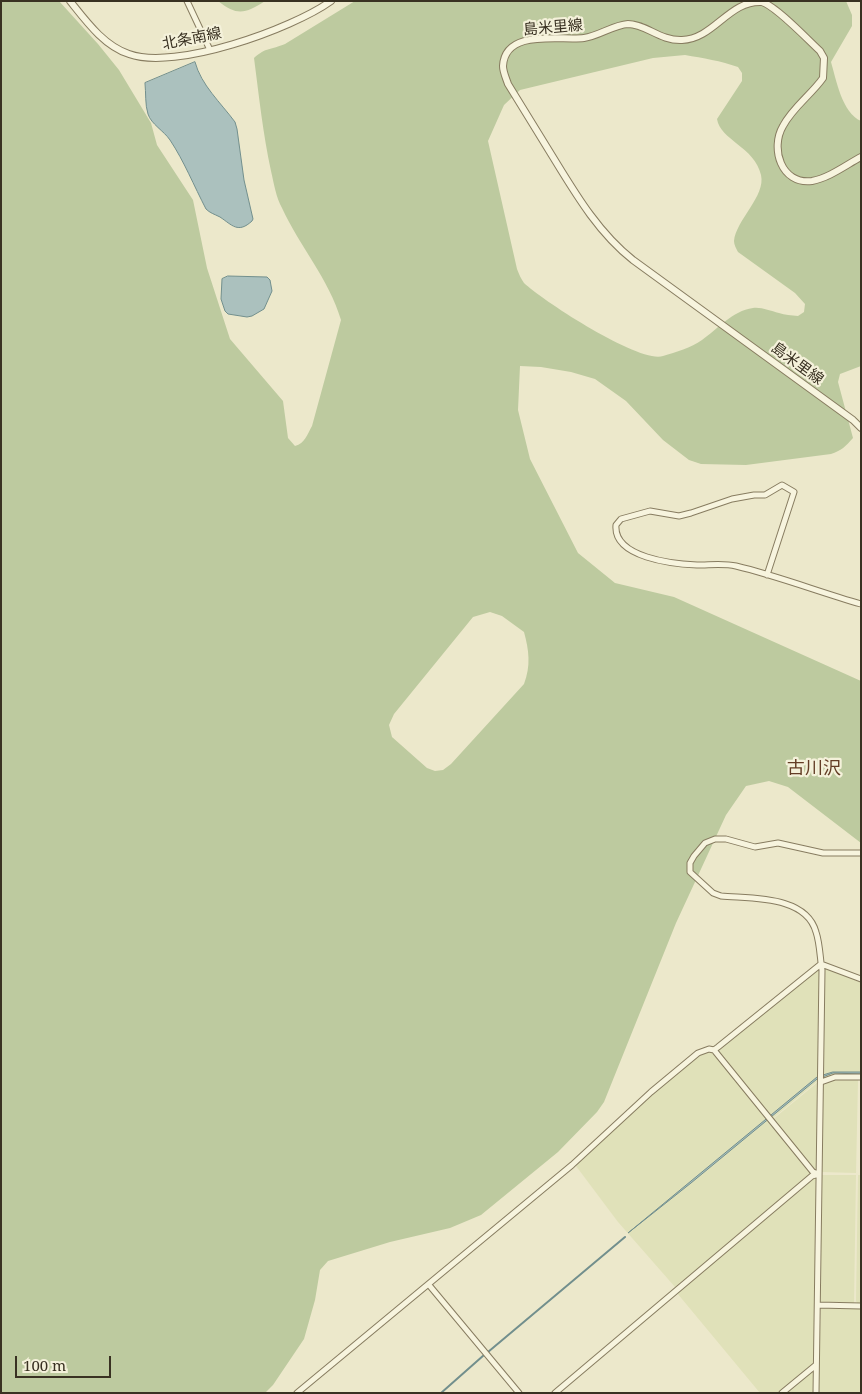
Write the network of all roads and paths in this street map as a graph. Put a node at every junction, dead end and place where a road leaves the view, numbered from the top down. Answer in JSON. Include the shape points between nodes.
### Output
{"nodes":[{"id":1,"x":70,"y":1,"type":"edge"},
{"id":2,"x":188,"y":1,"type":"edge"},
{"id":3,"x":331,"y":1,"type":"edge"},
{"id":4,"x":210,"y":50,"type":"junction"},
{"id":5,"x":861,"y":157,"type":"edge"},
{"id":6,"x":861,"y":428,"type":"edge"},
{"id":7,"x":767,"y":575,"type":"dead end"},
{"id":8,"x":861,"y":604,"type":"edge"},
{"id":9,"x":861,"y":853,"type":"edge"},
{"id":10,"x":821,"y":964,"type":"junction"},
{"id":11,"x":861,"y":979,"type":"edge"},
{"id":12,"x":714,"y":1050,"type":"junction"},
{"id":13,"x":861,"y":1077,"type":"edge"},
{"id":14,"x":821,"y":1082,"type":"junction"},
{"id":15,"x":819,"y":1174,"type":"junction"},
{"id":16,"x":429,"y":1285,"type":"junction"},
{"id":17,"x":818,"y":1306,"type":"junction"},
{"id":18,"x":861,"y":1306,"type":"edge"},
{"id":19,"x":816,"y":1365,"type":"junction"},
{"id":20,"x":297,"y":1393,"type":"edge"},
{"id":21,"x":519,"y":1393,"type":"edge"},
{"id":22,"x":555,"y":1393,"type":"edge"},
{"id":23,"x":782,"y":1393,"type":"edge"},
{"id":24,"x":816,"y":1393,"type":"edge"}],
"edges":[{"from":1,"to":4,"type":"street","name":"北条南線","via":[[103,38],[129,54],[168,58]]},
{"from":2,"to":4,"type":"street"},
{"from":3,"to":4,"type":"street","name":"北条南線","via":[[293,23]]},
{"from":5,"to":6,"type":"street","name":"島米里線","via":[[814,181],[804,182],[782,167],[777,153],[778,138],[792,113],[823,78],[824,58],[763,2],[740,4],[694,38],[683,40],[660,36],[627,24],[583,38],[531,39],[521,42],[504,59],[508,84],[571,188],[608,238],[633,260]]},
{"from":7,"to":8,"type":"street","via":[[794,492],[782,485],[765,495],[732,499],[679,516],[650,511],[621,520],[616,525],[617,537],[625,546],[643,556],[675,563],[732,565]]},
{"from":9,"to":10,"type":"street","via":[[823,853],[778,843],[755,847],[715,839],[705,843],[690,863],[690,872],[713,893],[785,903],[805,914],[816,930]]},
{"from":10,"to":11,"type":"street"},
{"from":10,"to":12,"type":"street"},
{"from":10,"to":14,"type":"street"},
{"from":12,"to":15,"type":"street","via":[[814,1172]]},
{"from":12,"to":16,"type":"street","via":[[698,1053],[572,1165]]},
{"from":13,"to":14,"type":"street","via":[[835,1077]]},
{"from":14,"to":15,"type":"street"},
{"from":15,"to":17,"type":"street"},
{"from":15,"to":22,"type":"street","via":[[812,1176]]},
{"from":16,"to":20,"type":"street"},
{"from":16,"to":21,"type":"street"},
{"from":17,"to":18,"type":"street"},
{"from":17,"to":19,"type":"street"},
{"from":19,"to":23,"type":"street"},
{"from":19,"to":24,"type":"street"}]}
